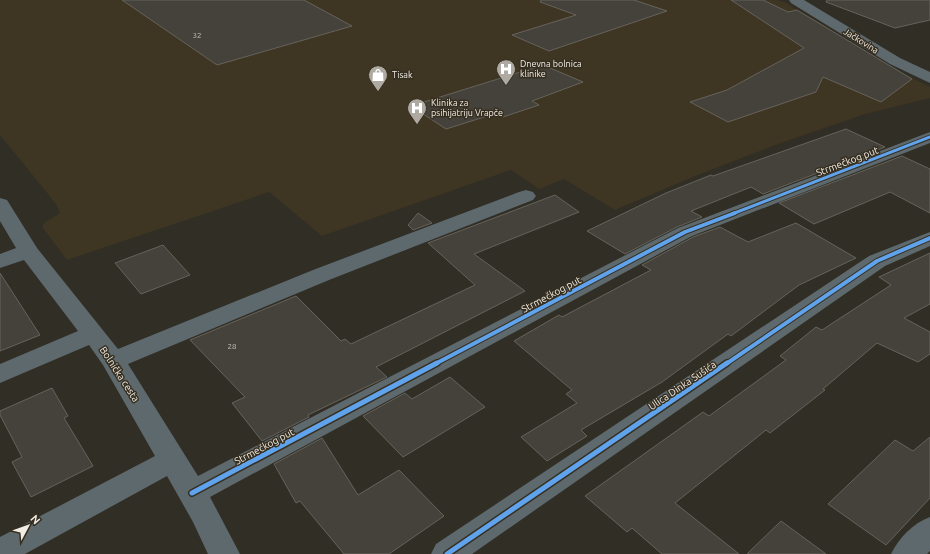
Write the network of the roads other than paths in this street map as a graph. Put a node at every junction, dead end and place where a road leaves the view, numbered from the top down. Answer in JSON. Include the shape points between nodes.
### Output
{"nodes":[{"id":1,"x":803,"y":1,"type":"edge"},
{"id":2,"x":930,"y":78,"type":"edge"},
{"id":3,"x":930,"y":137,"type":"edge"},
{"id":4,"x":526,"y":196,"type":"dead end"},
{"id":5,"x":0,"y":204,"type":"edge"},
{"id":6,"x":930,"y":238,"type":"edge"},
{"id":7,"x":28,"y":251,"type":"junction"},
{"id":8,"x":0,"y":262,"type":"edge"},
{"id":9,"x":92,"y":334,"type":"junction"},
{"id":10,"x":113,"y":360,"type":"junction"},
{"id":11,"x":0,"y":374,"type":"edge"},
{"id":12,"x":172,"y":460,"type":"junction"},
{"id":13,"x":192,"y":493,"type":"junction"},
{"id":14,"x":930,"y":530,"type":"edge"},
{"id":15,"x":0,"y":552,"type":"edge"},
{"id":16,"x":224,"y":554,"type":"edge"},
{"id":17,"x":447,"y":554,"type":"edge"},
{"id":18,"x":907,"y":554,"type":"edge"}],
"edges":[{"from":1,"to":2,"type":"street","name":"Jačkovina","via":[[869,46]]},
{"from":3,"to":13,"type":"street","name":"Strmečkog put","via":[[685,232]]},
{"from":4,"to":10,"type":"street","via":[[321,275]]},
{"from":5,"to":7,"type":"street","name":"Bolnička cesta"},
{"from":6,"to":17,"type":"street","name":"Ulica Dinka Sušića","via":[[877,261]]},
{"from":7,"to":8,"type":"street"},
{"from":7,"to":9,"type":"street","name":"Bolnička cesta"},
{"from":9,"to":10,"type":"street","name":"Bolnička cesta"},
{"from":9,"to":11,"type":"street"},
{"from":10,"to":12,"type":"street","name":"Bolnička cesta"},
{"from":12,"to":13,"type":"street","name":"Bolnička cesta"},
{"from":12,"to":15,"type":"street"},
{"from":13,"to":16,"type":"street","name":"Bolnička cesta"},
{"from":14,"to":18,"type":"street"}]}
